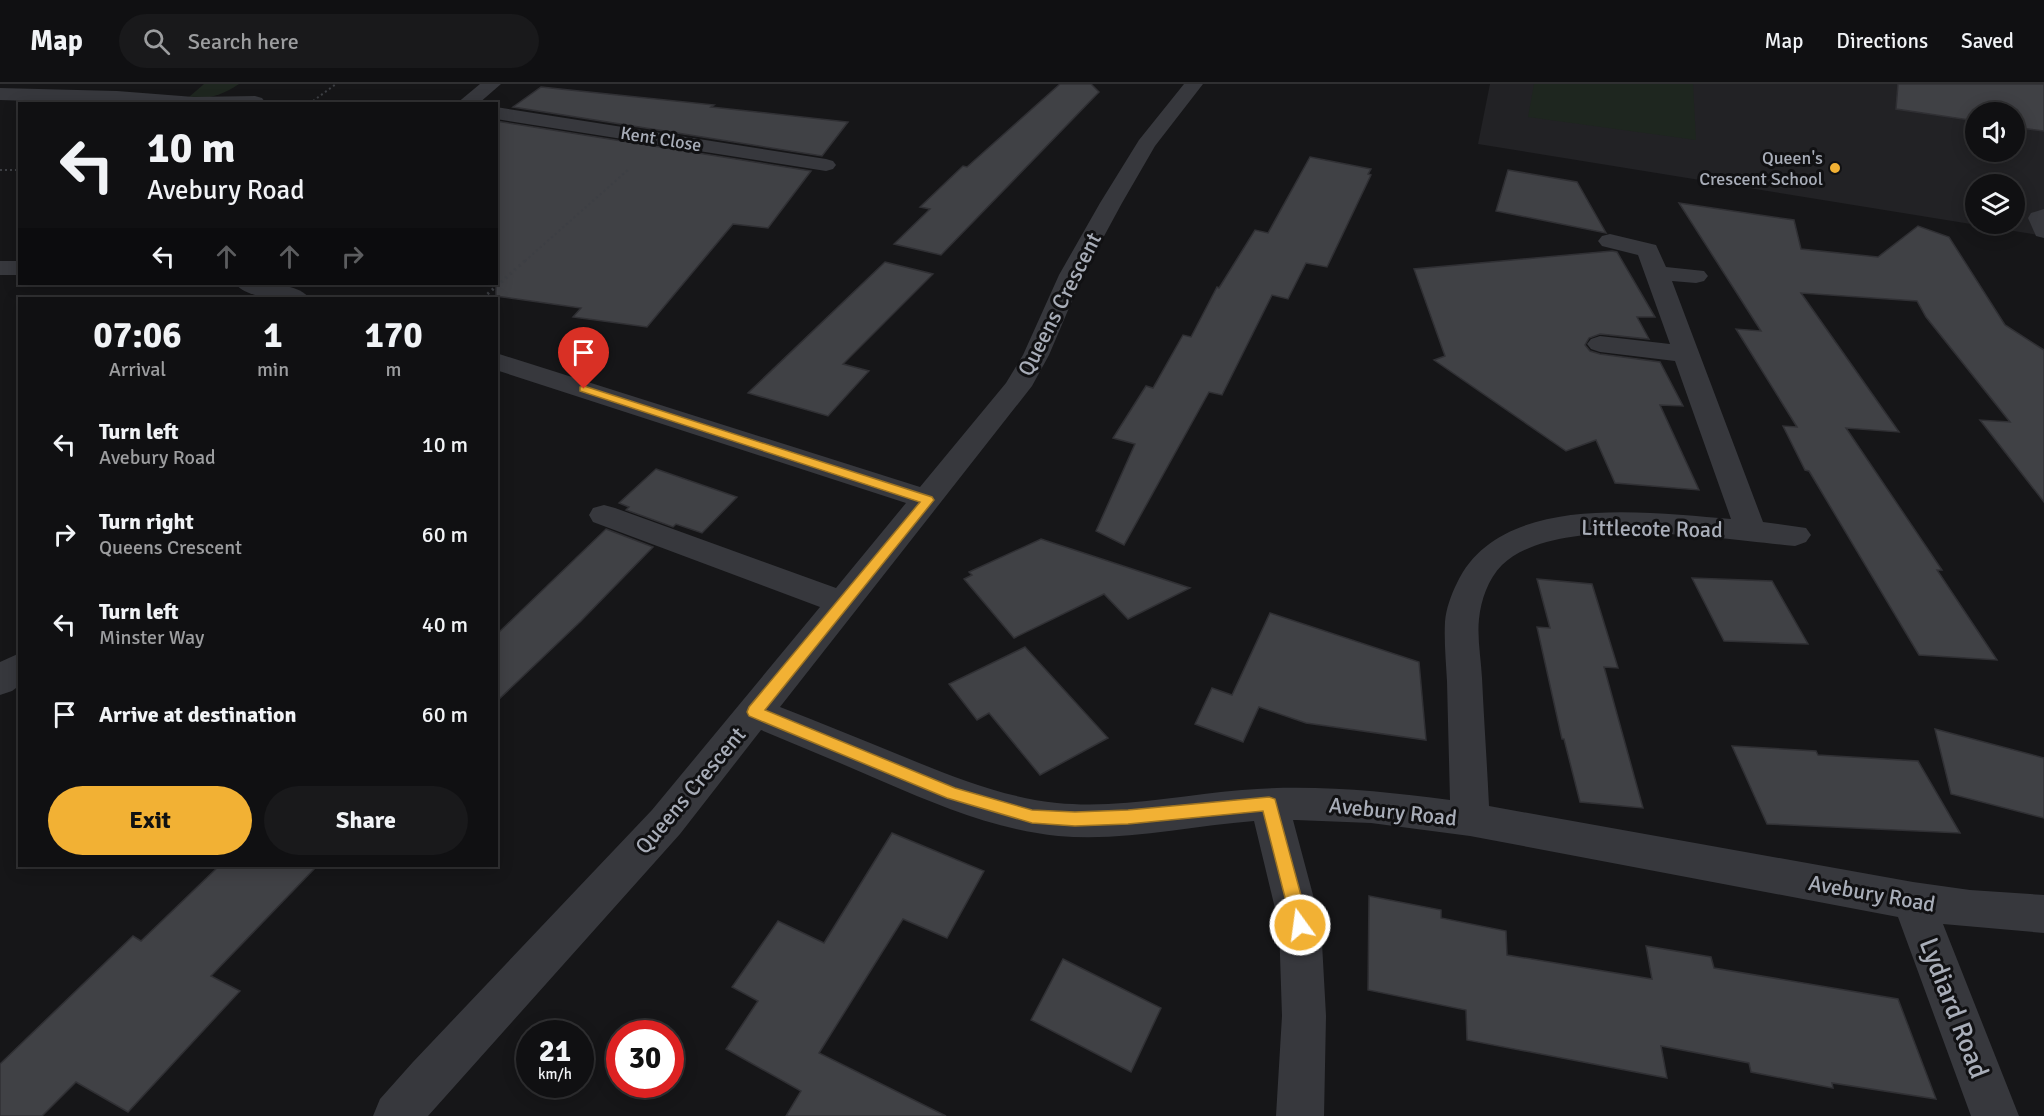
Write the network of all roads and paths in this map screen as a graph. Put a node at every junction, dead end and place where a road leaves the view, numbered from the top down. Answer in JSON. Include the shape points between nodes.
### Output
{"nodes":[{"id":1,"x":336,"y":84,"type":"edge"},
{"id":2,"x":492,"y":84,"type":"edge"},
{"id":3,"x":1194,"y":84,"type":"edge"},
{"id":4,"x":0,"y":94,"type":"edge"},
{"id":5,"x":181,"y":102,"type":"edge"},
{"id":6,"x":312,"y":102,"type":"edge"},
{"id":7,"x":468,"y":102,"type":"edge"},
{"id":8,"x":498,"y":113,"type":"edge"},
{"id":9,"x":663,"y":139,"type":"junction"},
{"id":10,"x":826,"y":165,"type":"dead end"},
{"id":11,"x":0,"y":170,"type":"edge"},
{"id":12,"x":18,"y":170,"type":"edge"},
{"id":13,"x":2044,"y":216,"type":"edge"},
{"id":14,"x":2044,"y":231,"type":"edge"},
{"id":15,"x":1610,"y":241,"type":"dead end"},
{"id":16,"x":0,"y":268,"type":"edge"},
{"id":17,"x":18,"y":268,"type":"edge"},
{"id":18,"x":1657,"y":273,"type":"junction"},
{"id":19,"x":1696,"y":276,"type":"dead end"},
{"id":20,"x":252,"y":285,"type":"edge"},
{"id":21,"x":498,"y":285,"type":"edge"},
{"id":22,"x":498,"y":285,"type":"edge"},
{"id":23,"x":294,"y":297,"type":"edge"},
{"id":24,"x":484,"y":297,"type":"edge"},
{"id":25,"x":1600,"y":344,"type":"dead end"},
{"id":26,"x":1686,"y":354,"type":"junction"},
{"id":27,"x":498,"y":362,"type":"edge"},
{"id":28,"x":928,"y":500,"type":"junction"},
{"id":29,"x":604,"y":515,"type":"dead end"},
{"id":30,"x":1751,"y":531,"type":"junction"},
{"id":31,"x":1795,"y":535,"type":"dead end"},
{"id":32,"x":843,"y":603,"type":"junction"},
{"id":33,"x":18,"y":668,"type":"edge"},
{"id":34,"x":0,"y":681,"type":"edge"},
{"id":35,"x":755,"y":712,"type":"junction"},
{"id":36,"x":1269,"y":804,"type":"junction"},
{"id":37,"x":1470,"y":819,"type":"junction"},
{"id":38,"x":1913,"y":901,"type":"junction"},
{"id":39,"x":2044,"y":914,"type":"edge"},
{"id":40,"x":397,"y":1116,"type":"edge"},
{"id":41,"x":1300,"y":1116,"type":"edge"},
{"id":42,"x":1995,"y":1116,"type":"edge"}],
"edges":[{"from":1,"to":6,"type":"path"},
{"from":2,"to":7,"type":"street"},
{"from":3,"to":28,"type":"street","name":"Queens Crescent","via":[[1146,144],[1111,203],[1071,274],[1036,355],[1018,386]]},
{"from":4,"to":5,"type":"street"},
{"from":8,"to":9,"type":"street","name":"Kent Close"},
{"from":9,"to":10,"type":"street","name":"Kent Close"},
{"from":9,"to":21,"type":"path"},
{"from":11,"to":12,"type":"path"},
{"from":13,"to":14,"type":"street","via":[[2039,218]]},
{"from":15,"to":18,"type":"street","name":"Littlecote Road","via":[[1648,250]]},
{"from":16,"to":17,"type":"street"},
{"from":18,"to":19,"type":"street"},
{"from":18,"to":26,"type":"street","name":"Littlecote Road"},
{"from":20,"to":23,"type":"street"},
{"from":22,"to":24,"type":"path"},
{"from":25,"to":26,"type":"street"},
{"from":26,"to":30,"type":"street","name":"Littlecote Road"},
{"from":27,"to":28,"type":"street"},
{"from":28,"to":32,"type":"street","name":"Queens Crescent"},
{"from":29,"to":32,"type":"street"},
{"from":30,"to":31,"type":"street"},
{"from":30,"to":37,"type":"street","name":"Littlecote Road","via":[[1584,525],[1526,536],[1492,556],[1476,576],[1462,621]]},
{"from":32,"to":35,"type":"street","name":"Queens Crescent"},
{"from":33,"to":34,"type":"street"},
{"from":35,"to":36,"type":"street","name":"Avebury Road","via":[[952,794],[1032,816],[1128,817]]},
{"from":35,"to":40,"type":"street","name":"Queens Crescent","via":[[611,885],[485,1016]]},
{"from":36,"to":37,"type":"street","name":"Avebury Road","via":[[1360,806]]},
{"from":36,"to":41,"type":"street","via":[[1300,925],[1304,1016]]},
{"from":37,"to":38,"type":"street","name":"Avebury Road"},
{"from":38,"to":39,"type":"street","name":"Avebury Road"},
{"from":38,"to":42,"type":"street","name":"Lydiard Road"}]}
